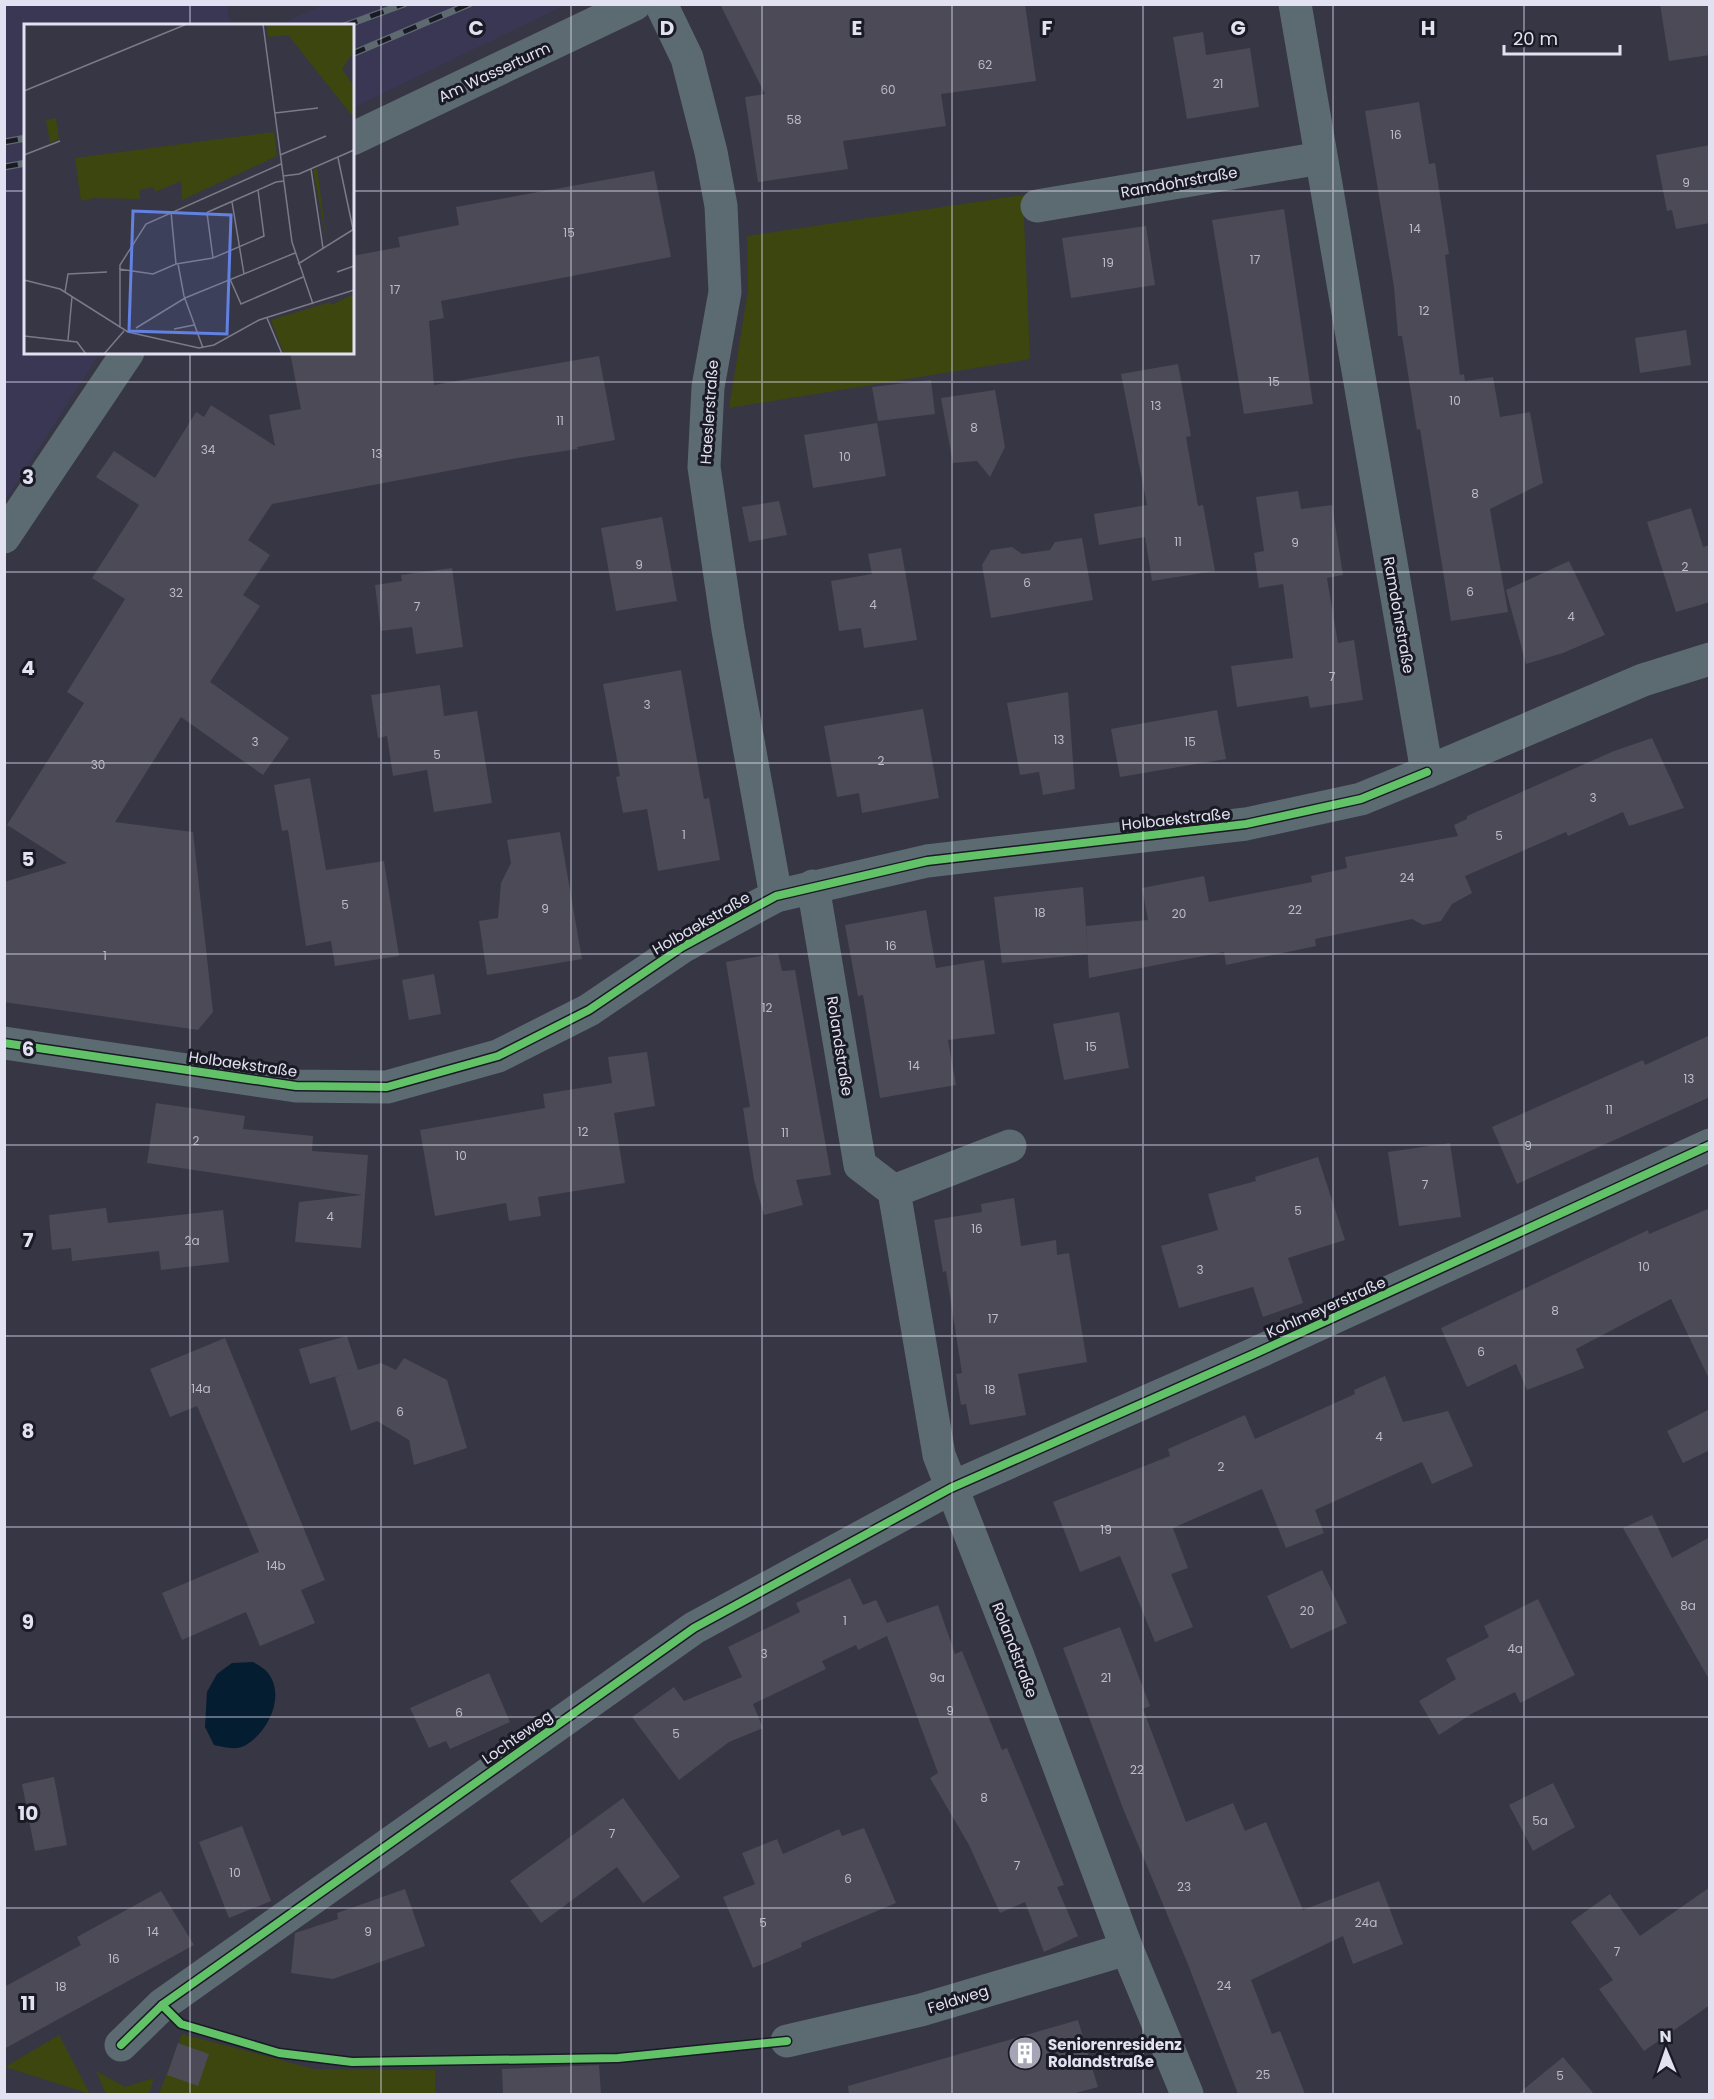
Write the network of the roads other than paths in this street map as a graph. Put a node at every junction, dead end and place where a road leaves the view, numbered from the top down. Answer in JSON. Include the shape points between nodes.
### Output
{"nodes":[{"id":1,"x":635,"y":4,"type":"edge"},
{"id":2,"x":661,"y":4,"type":"edge"},
{"id":3,"x":1295,"y":4,"type":"edge"},
{"id":4,"x":354,"y":138,"type":"edge"},
{"id":5,"x":1320,"y":158,"type":"junction"},
{"id":6,"x":1037,"y":206,"type":"dead end"},
{"id":7,"x":127,"y":354,"type":"edge"},
{"id":8,"x":4,"y":537,"type":"edge"},
{"id":9,"x":1710,"y":660,"type":"edge"},
{"id":10,"x":1427,"y":772,"type":"junction"},
{"id":11,"x":813,"y":886,"type":"junction"},
{"id":12,"x":776,"y":896,"type":"junction"},
{"id":13,"x":4,"y":1043,"type":"edge"},
{"id":14,"x":1710,"y":1145,"type":"edge"},
{"id":15,"x":1010,"y":1146,"type":"dead end"},
{"id":16,"x":894,"y":1191,"type":"junction"},
{"id":17,"x":951,"y":1488,"type":"junction"},
{"id":18,"x":1127,"y":1949,"type":"junction"},
{"id":19,"x":787,"y":2041,"type":"dead end"},
{"id":20,"x":121,"y":2044,"type":"dead end"},
{"id":21,"x":1187,"y":2094,"type":"edge"}],
"edges":[{"from":1,"to":4,"type":"street","name":"Am Wasserturm"},
{"from":2,"to":12,"type":"street","name":"Haeslerstraße","via":[[687,58],[721,206],[725,292],[708,387],[704,467],[728,630]]},
{"from":3,"to":5,"type":"street","name":"Ramdohrstraße"},
{"from":5,"to":6,"type":"street","name":"Ramdohrstraße"},
{"from":5,"to":10,"type":"street","name":"Ramdohrstraße"},
{"from":7,"to":8,"type":"street"},
{"from":9,"to":10,"type":"street","via":[[1643,680]]},
{"from":10,"to":11,"type":"street","name":"Holbaekstraße","via":[[1360,799],[1246,824],[927,861]]},
{"from":11,"to":12,"type":"street","name":"Holbaekstraße"},
{"from":11,"to":16,"type":"street","name":"Rolandstraße","via":[[860,1165]]},
{"from":12,"to":13,"type":"street","name":"Holbaekstraße","via":[[682,947],[590,1010],[498,1056],[387,1087],[296,1086]]},
{"from":14,"to":17,"type":"street","name":"Kohlmeyerstraße"},
{"from":15,"to":16,"type":"street"},
{"from":16,"to":17,"type":"street","name":"Rolandstraße","via":[[939,1455]]},
{"from":17,"to":18,"type":"street","name":"Rolandstraße"},
{"from":17,"to":20,"type":"street","name":"Lochteweg","via":[[694,1628],[162,2005]]},
{"from":18,"to":19,"type":"street","name":"Feldweg","via":[[921,2010]]},
{"from":18,"to":21,"type":"street","name":"Rolandstraße"}]}
